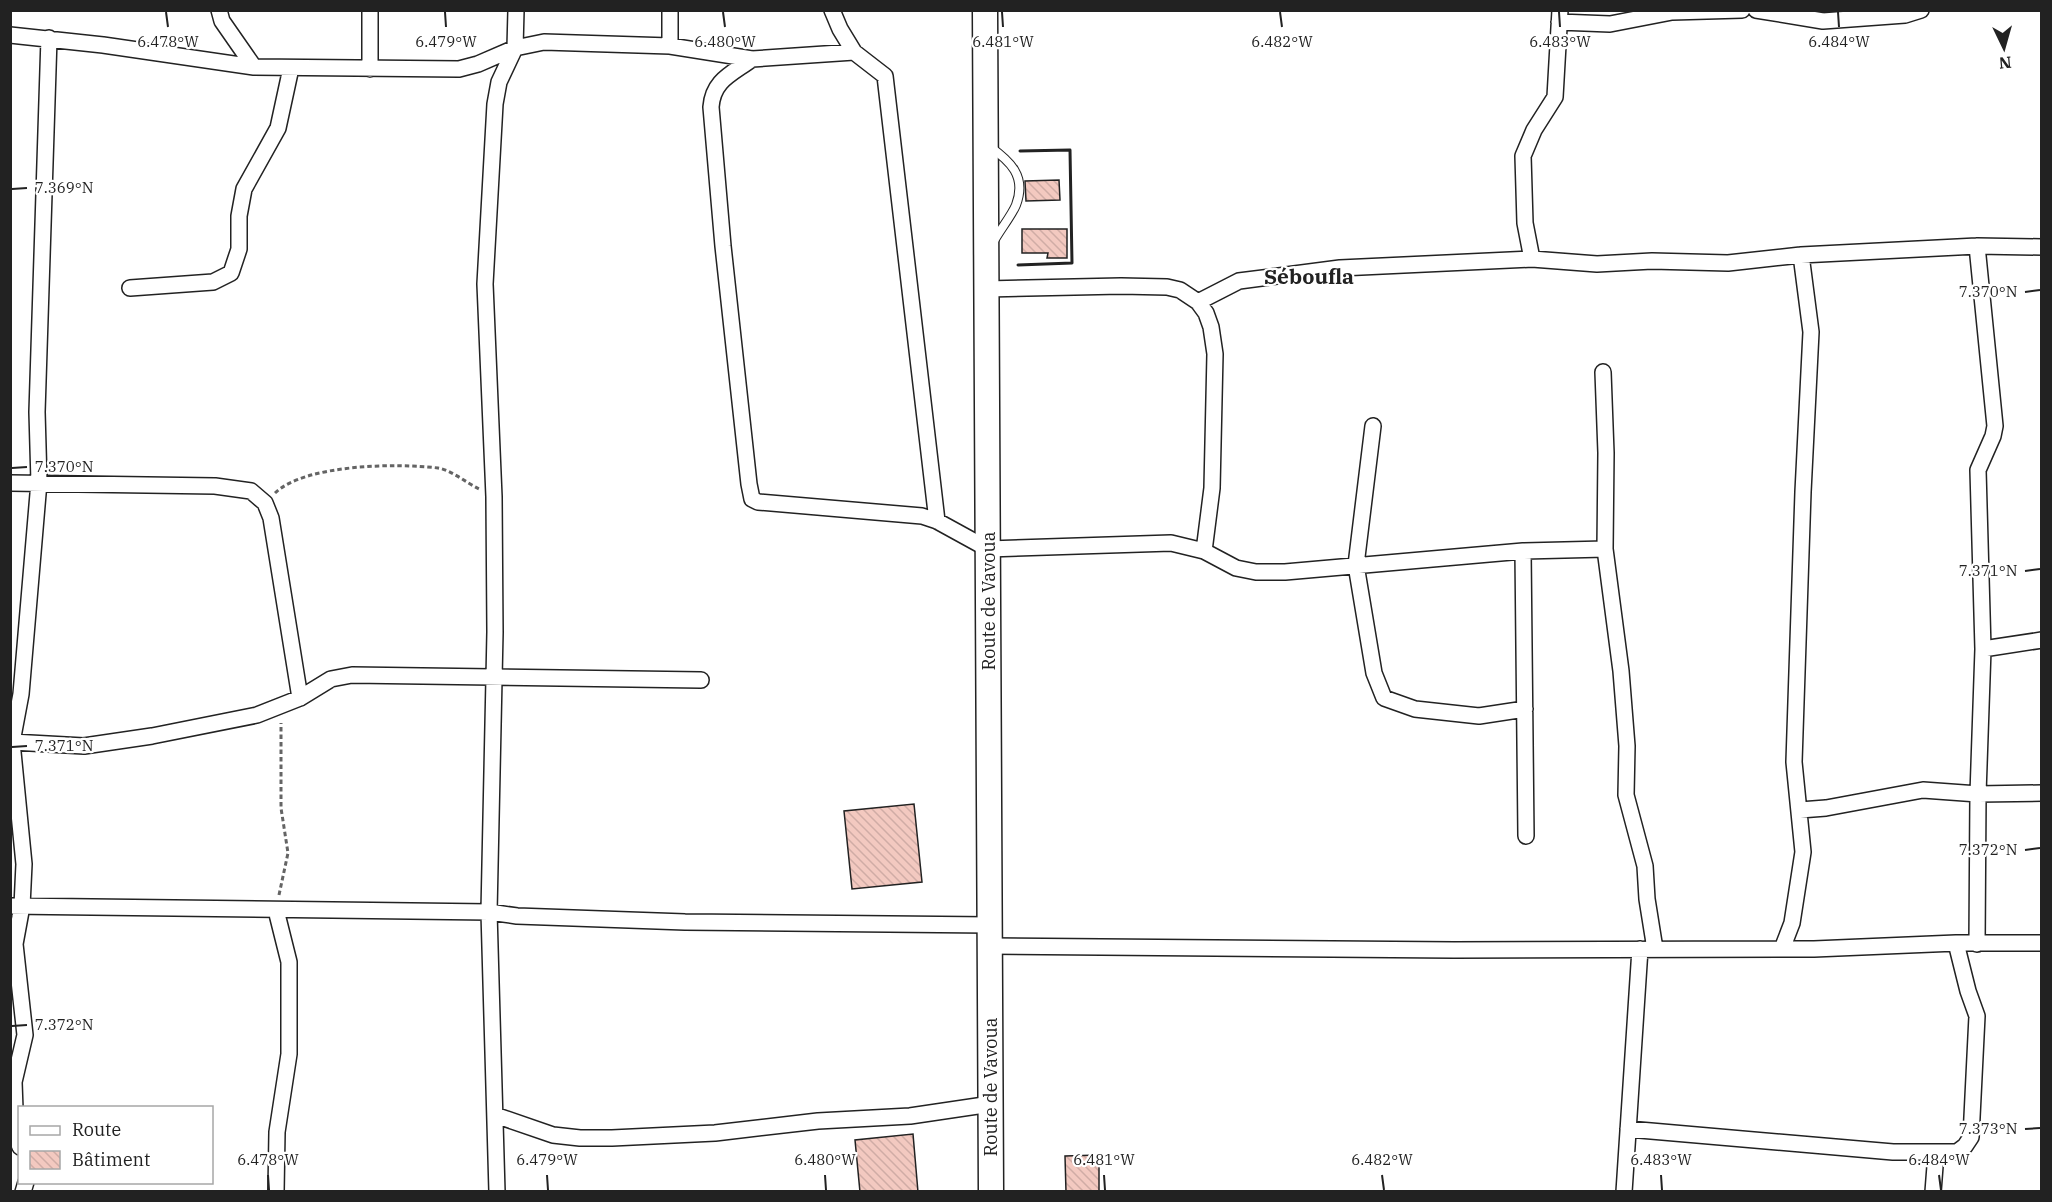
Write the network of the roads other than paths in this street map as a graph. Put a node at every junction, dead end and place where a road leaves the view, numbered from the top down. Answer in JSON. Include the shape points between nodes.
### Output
{"nodes":[{"id":1,"x":219,"y":10,"type":"edge"},
{"id":2,"x":370,"y":10,"type":"edge"},
{"id":3,"x":516,"y":10,"type":"edge"},
{"id":4,"x":670,"y":10,"type":"edge"},
{"id":5,"x":832,"y":10,"type":"edge"},
{"id":6,"x":985,"y":10,"type":"edge"},
{"id":7,"x":1742,"y":10,"type":"edge"},
{"id":8,"x":1756,"y":10,"type":"edge"},
{"id":9,"x":1921,"y":10,"type":"edge"},
{"id":10,"x":1559,"y":16,"type":"edge"},
{"id":11,"x":10,"y":35,"type":"edge"},
{"id":12,"x":49,"y":38,"type":"junction"},
{"id":13,"x":670,"y":46,"type":"junction"},
{"id":14,"x":515,"y":48,"type":"junction"},
{"id":15,"x":854,"y":52,"type":"junction"},
{"id":16,"x":752,"y":59,"type":"junction"},
{"id":17,"x":254,"y":68,"type":"junction"},
{"id":18,"x":291,"y":68,"type":"junction"},
{"id":19,"x":370,"y":69,"type":"junction"},
{"id":20,"x":986,"y":144,"type":"junction"},
{"id":21,"x":1977,"y":246,"type":"junction"},
{"id":22,"x":2042,"y":248,"type":"edge"},
{"id":23,"x":986,"y":255,"type":"junction"},
{"id":24,"x":1802,"y":255,"type":"junction"},
{"id":25,"x":1532,"y":259,"type":"junction"},
{"id":26,"x":130,"y":288,"type":"dead end"},
{"id":27,"x":986,"y":290,"type":"junction"},
{"id":28,"x":1198,"y":302,"type":"junction"},
{"id":29,"x":1603,"y":372,"type":"dead end"},
{"id":30,"x":1374,"y":426,"type":"dead end"},
{"id":31,"x":39,"y":482,"type":"junction"},
{"id":32,"x":10,"y":483,"type":"edge"},
{"id":33,"x":937,"y":521,"type":"junction"},
{"id":34,"x":988,"y":549,"type":"junction"},
{"id":35,"x":1605,"y":549,"type":"junction"},
{"id":36,"x":1204,"y":551,"type":"junction"},
{"id":37,"x":1523,"y":551,"type":"junction"},
{"id":38,"x":1356,"y":565,"type":"junction"},
{"id":39,"x":2042,"y":640,"type":"edge"},
{"id":40,"x":1983,"y":649,"type":"junction"},
{"id":41,"x":494,"y":676,"type":"junction"},
{"id":42,"x":701,"y":680,"type":"dead end"},
{"id":43,"x":16,"y":696,"type":"edge"},
{"id":44,"x":300,"y":698,"type":"junction"},
{"id":45,"x":1525,"y":709,"type":"junction"},
{"id":46,"x":12,"y":742,"type":"edge"},
{"id":47,"x":1978,"y":794,"type":"junction"},
{"id":48,"x":2042,"y":794,"type":"edge"},
{"id":49,"x":1800,"y":810,"type":"junction"},
{"id":50,"x":1526,"y":836,"type":"dead end"},
{"id":51,"x":16,"y":906,"type":"edge"},
{"id":52,"x":276,"y":910,"type":"junction"},
{"id":53,"x":489,"y":912,"type":"junction"},
{"id":54,"x":990,"y":936,"type":"junction"},
{"id":55,"x":1956,"y":943,"type":"junction"},
{"id":56,"x":2042,"y":943,"type":"edge"},
{"id":57,"x":1977,"y":944,"type":"junction"},
{"id":58,"x":1640,"y":949,"type":"junction"},
{"id":59,"x":1656,"y":949,"type":"junction"},
{"id":60,"x":1782,"y":949,"type":"junction"},
{"id":61,"x":991,"y":1104,"type":"junction"},
{"id":62,"x":495,"y":1115,"type":"junction"},
{"id":63,"x":1628,"y":1129,"type":"junction"},
{"id":64,"x":18,"y":1142,"type":"edge"},
{"id":65,"x":1936,"y":1153,"type":"junction"},
{"id":66,"x":276,"y":1191,"type":"edge"},
{"id":67,"x":497,"y":1191,"type":"edge"},
{"id":68,"x":991,"y":1191,"type":"edge"},
{"id":69,"x":1624,"y":1191,"type":"edge"},
{"id":70,"x":1933,"y":1191,"type":"edge"}],
"edges":[{"from":1,"to":17,"type":"street","via":[[222,21]]},
{"from":2,"to":19,"type":"street"},
{"from":3,"to":14,"type":"street"},
{"from":4,"to":13,"type":"street"},
{"from":5,"to":15,"type":"street"},
{"from":6,"to":20,"type":"main road","name":"Route de Vavoua"},
{"from":7,"to":10,"type":"street","via":[[1672,12],[1610,24]]},
{"from":8,"to":9,"type":"street","via":[[1823,21],[1905,15]]},
{"from":10,"to":25,"type":"street","via":[[1554,97],[1523,156],[1525,223]]},
{"from":11,"to":12,"type":"street"},
{"from":12,"to":17,"type":"street"},
{"from":12,"to":31,"type":"street","via":[[37,412]]},
{"from":13,"to":14,"type":"street","via":[[544,42]]},
{"from":13,"to":16,"type":"street"},
{"from":14,"to":19,"type":"street","via":[[459,69]]},
{"from":14,"to":41,"type":"street","via":[[495,104],[485,284],[494,497]]},
{"from":15,"to":16,"type":"street"},
{"from":15,"to":33,"type":"street","via":[[885,76]]},
{"from":16,"to":33,"type":"street","via":[[718,84],[711,107],[752,499],[922,516]]},
{"from":17,"to":18,"type":"street"},
{"from":18,"to":19,"type":"street"},
{"from":18,"to":26,"type":"street","via":[[278,128],[244,189],[239,249],[231,273],[213,282]]},
{"from":20,"to":23,"type":"main road","name":"Route de Vavoua"},
{"from":20,"to":23,"type":"lane","via":[[1010,161],[1019,177],[1016,205]]},
{"from":21,"to":22,"type":"street"},
{"from":21,"to":24,"type":"street"},
{"from":21,"to":40,"type":"street","via":[[1995,426],[1978,470]]},
{"from":23,"to":27,"type":"main road","name":"Route de Vavoua"},
{"from":24,"to":25,"type":"street","via":[[1728,263],[1597,264]]},
{"from":24,"to":49,"type":"street","via":[[1811,332],[1794,762]]},
{"from":25,"to":28,"type":"street","via":[[1340,268],[1239,281]]},
{"from":27,"to":28,"type":"street","via":[[1167,287]]},
{"from":27,"to":34,"type":"main road","name":"Route de Vavoua"},
{"from":28,"to":36,"type":"street","via":[[1211,327],[1215,354],[1212,488]]},
{"from":29,"to":35,"type":"street"},
{"from":30,"to":38,"type":"street"},
{"from":31,"to":32,"type":"street"},
{"from":31,"to":43,"type":"street"},
{"from":31,"to":44,"type":"street","via":[[215,486],[251,491],[265,503],[271,518]]},
{"from":33,"to":34,"type":"street"},
{"from":34,"to":36,"type":"street","via":[[1171,543]]},
{"from":34,"to":54,"type":"main road","name":"Route de Vavoua"},
{"from":35,"to":37,"type":"street"},
{"from":35,"to":59,"type":"street","via":[[1622,671],[1626,795],[1645,866]]},
{"from":36,"to":38,"type":"street","via":[[1236,568],[1256,572]]},
{"from":37,"to":38,"type":"street"},
{"from":37,"to":45,"type":"street"},
{"from":38,"to":45,"type":"street","via":[[1374,673],[1384,698],[1415,709],[1479,716]]},
{"from":39,"to":40,"type":"street"},
{"from":40,"to":47,"type":"street"},
{"from":41,"to":42,"type":"street"},
{"from":41,"to":44,"type":"street","via":[[352,675],[331,679]]},
{"from":41,"to":53,"type":"street"},
{"from":43,"to":46,"type":"street"},
{"from":44,"to":46,"type":"street","via":[[245,718],[152,736],[84,746]]},
{"from":45,"to":50,"type":"street"},
{"from":46,"to":51,"type":"street","via":[[24,864]]},
{"from":47,"to":48,"type":"street"},
{"from":47,"to":49,"type":"street","via":[[1923,790]]},
{"from":47,"to":57,"type":"street"},
{"from":49,"to":60,"type":"street","via":[[1803,852],[1792,923]]},
{"from":51,"to":52,"type":"street"},
{"from":51,"to":64,"type":"street","via":[[15,944],[25,1035],[14,1082]]},
{"from":52,"to":53,"type":"street"},
{"from":52,"to":66,"type":"street","via":[[289,962],[289,1054],[276,1132]]},
{"from":53,"to":54,"type":"street"},
{"from":53,"to":62,"type":"street"},
{"from":54,"to":58,"type":"street","via":[[1442,950]]},
{"from":54,"to":61,"type":"main road","name":"Route de Vavoua"},
{"from":55,"to":57,"type":"street"},
{"from":55,"to":60,"type":"street"},
{"from":55,"to":65,"type":"street","via":[[1977,1016],[1971,1137],[1957,1152]]},
{"from":56,"to":57,"type":"street"},
{"from":58,"to":59,"type":"street"},
{"from":58,"to":63,"type":"street"},
{"from":59,"to":60,"type":"street"},
{"from":61,"to":62,"type":"street","via":[[910,1116],[612,1138],[553,1135]]},
{"from":61,"to":68,"type":"main road","name":"Route de Vavoua"},
{"from":62,"to":67,"type":"street"},
{"from":63,"to":65,"type":"street"},
{"from":63,"to":69,"type":"street"},
{"from":65,"to":70,"type":"street"}]}
